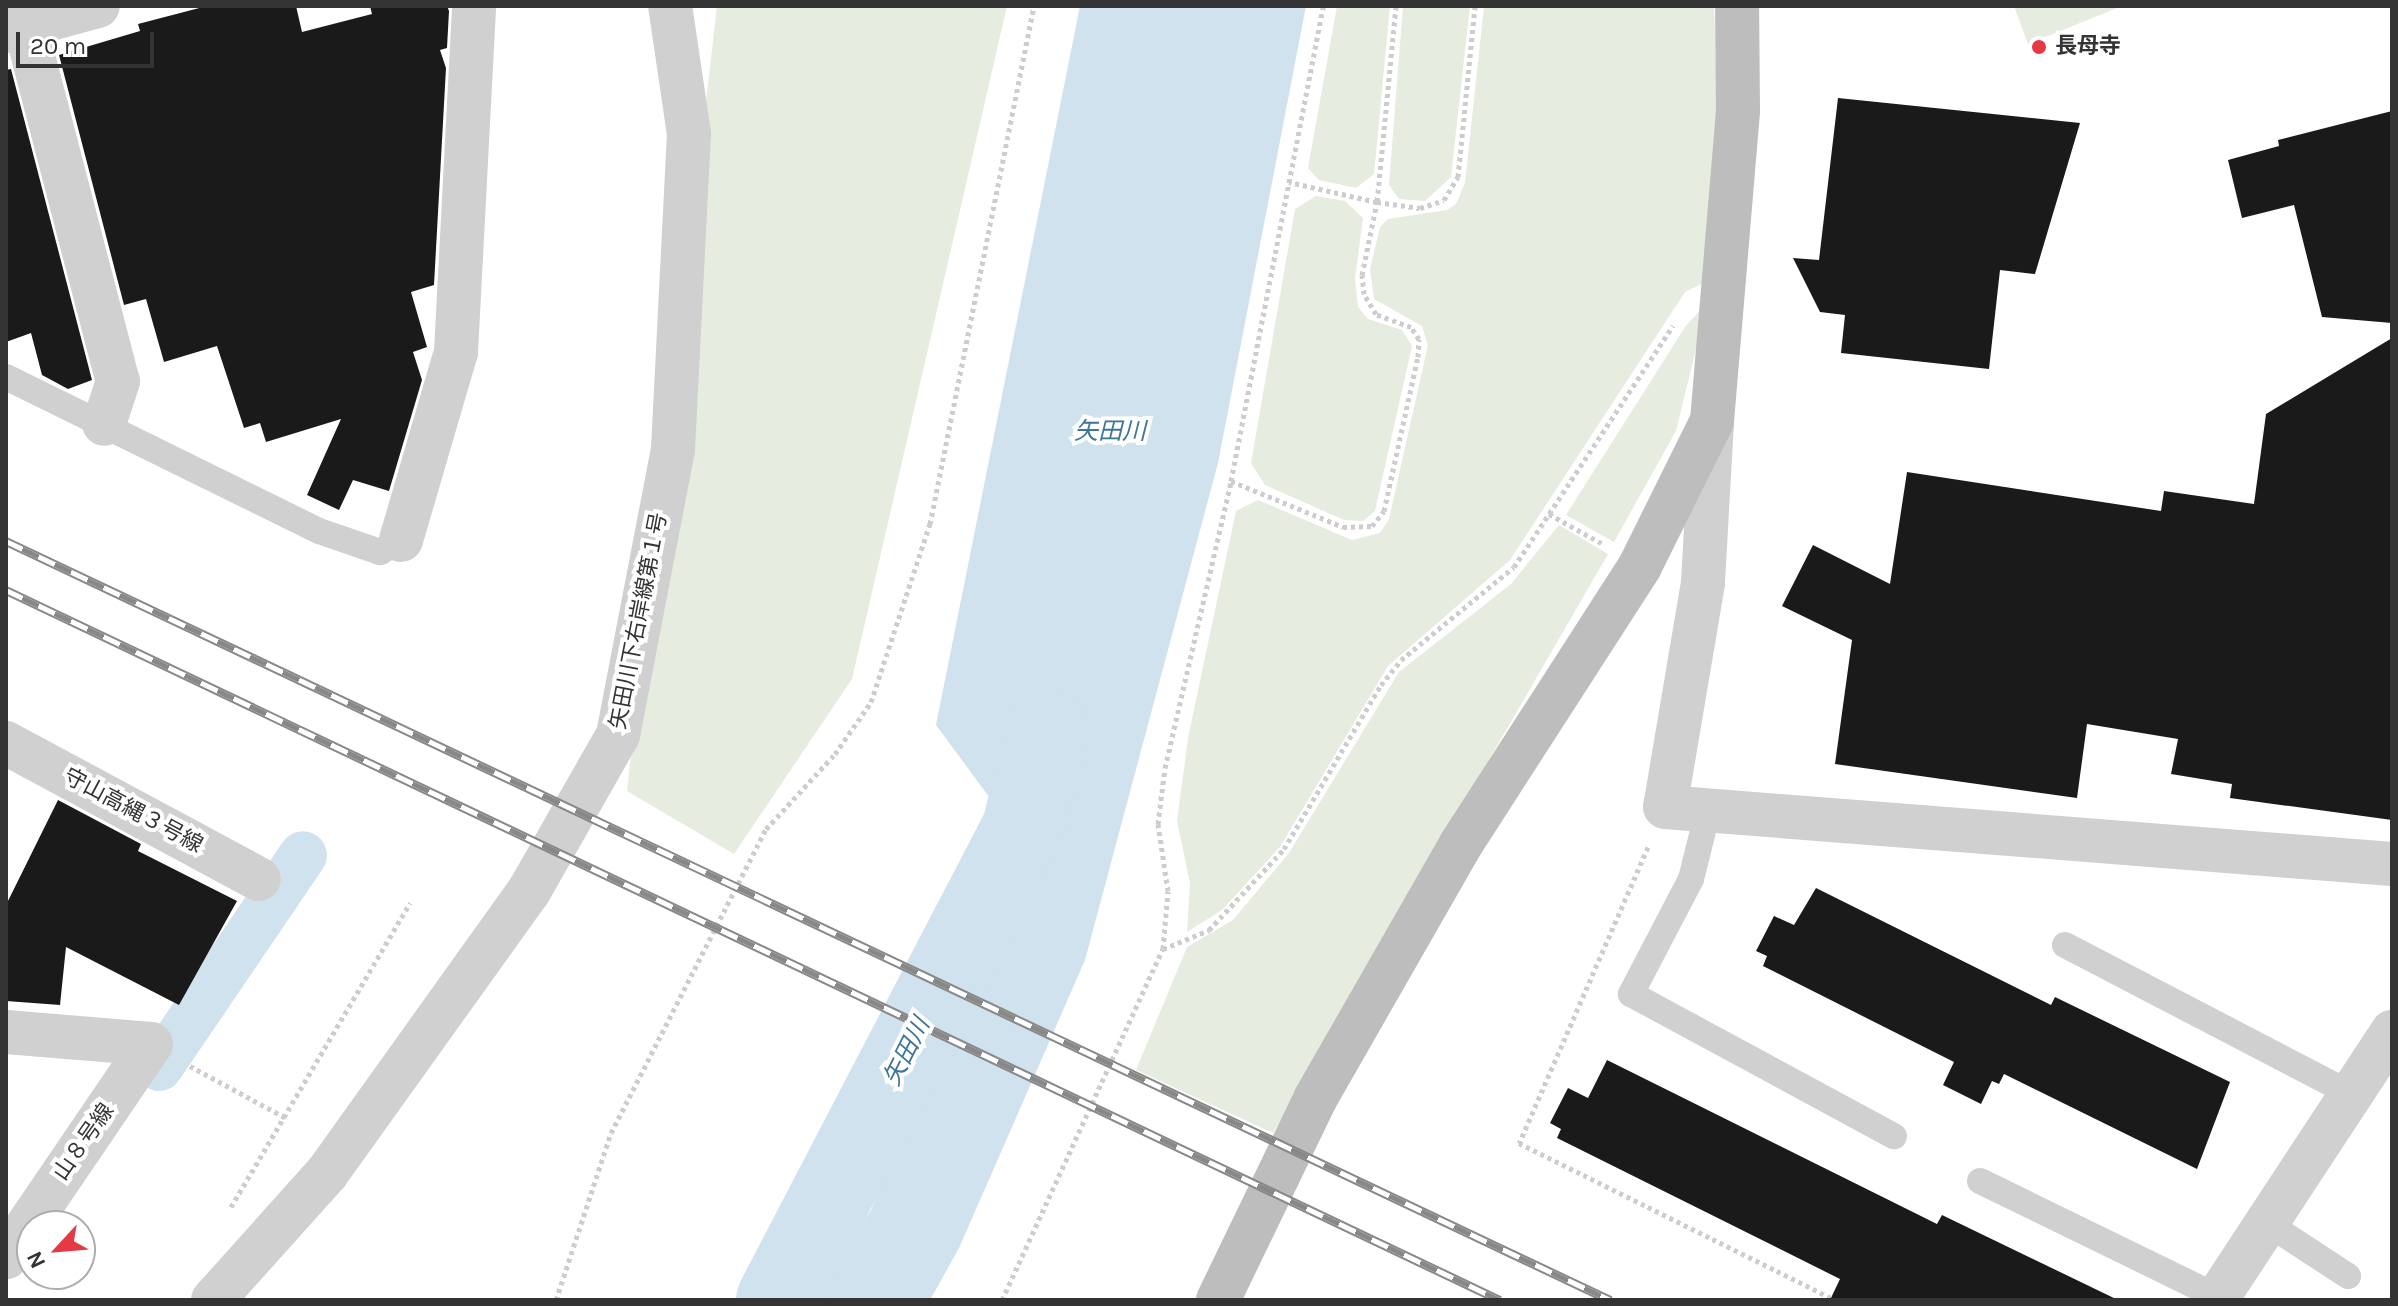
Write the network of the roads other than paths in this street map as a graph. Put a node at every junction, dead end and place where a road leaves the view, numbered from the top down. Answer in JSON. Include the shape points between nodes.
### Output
{"nodes":[{"id":1,"x":98,"y":6,"type":"edge"},
{"id":2,"x":474,"y":6,"type":"edge"},
{"id":3,"x":670,"y":6,"type":"edge"},
{"id":4,"x":1737,"y":6,"type":"edge"},
{"id":5,"x":17,"y":21,"type":"edge"},
{"id":6,"x":6,"y":377,"type":"edge"},
{"id":7,"x":1712,"y":421,"type":"junction"},
{"id":8,"x":104,"y":424,"type":"junction"},
{"id":9,"x":401,"y":540,"type":"joint"},
{"id":10,"x":6,"y":743,"type":"edge"},
{"id":11,"x":1708,"y":811,"type":"junction"},
{"id":12,"x":2392,"y":864,"type":"edge"},
{"id":13,"x":259,"y":879,"type":"dead end"},
{"id":14,"x":2065,"y":945,"type":"dead end"},
{"id":15,"x":6,"y":1032,"type":"edge"},
{"id":16,"x":2392,"y":1032,"type":"edge"},
{"id":17,"x":2351,"y":1094,"type":"junction"},
{"id":18,"x":1894,"y":1136,"type":"dead end"},
{"id":19,"x":1980,"y":1181,"type":"dead end"},
{"id":20,"x":2267,"y":1223,"type":"junction"},
{"id":21,"x":6,"y":1257,"type":"edge"},
{"id":22,"x":2348,"y":1276,"type":"dead end"},
{"id":23,"x":2217,"y":1299,"type":"edge"},
{"id":24,"x":213,"y":1300,"type":"edge"},
{"id":25,"x":1218,"y":1300,"type":"edge"}],
"edges":[{"from":1,"to":5,"type":"street"},
{"from":2,"to":9,"type":"street","via":[[456,352]]},
{"from":3,"to":24,"type":"street","name":"矢田川下右岸線第１号","via":[[689,134],[673,449],[618,735],[529,891],[327,1173]]},
{"from":4,"to":7,"type":"street","via":[[1738,111]]},
{"from":5,"to":8,"type":"street","via":[[118,381]]},
{"from":6,"to":8,"type":"lane"},
{"from":7,"to":11,"type":"street","via":[[1703,583],[1665,807]]},
{"from":7,"to":25,"type":"street","via":[[1640,566],[1445,870],[1315,1099]]},
{"from":8,"to":9,"type":"lane","via":[[319,531],[380,552]]},
{"from":10,"to":13,"type":"street","name":"守山高縄３号線"},
{"from":11,"to":12,"type":"street"},
{"from":11,"to":18,"type":"lane","via":[[1691,879],[1631,994]]},
{"from":14,"to":17,"type":"lane"},
{"from":15,"to":21,"type":"street","name":"山８号線","via":[[167,1045]]},
{"from":16,"to":17,"type":"street"},
{"from":17,"to":20,"type":"street"},
{"from":19,"to":23,"type":"lane"},
{"from":20,"to":22,"type":"lane"},
{"from":20,"to":23,"type":"street"}]}
